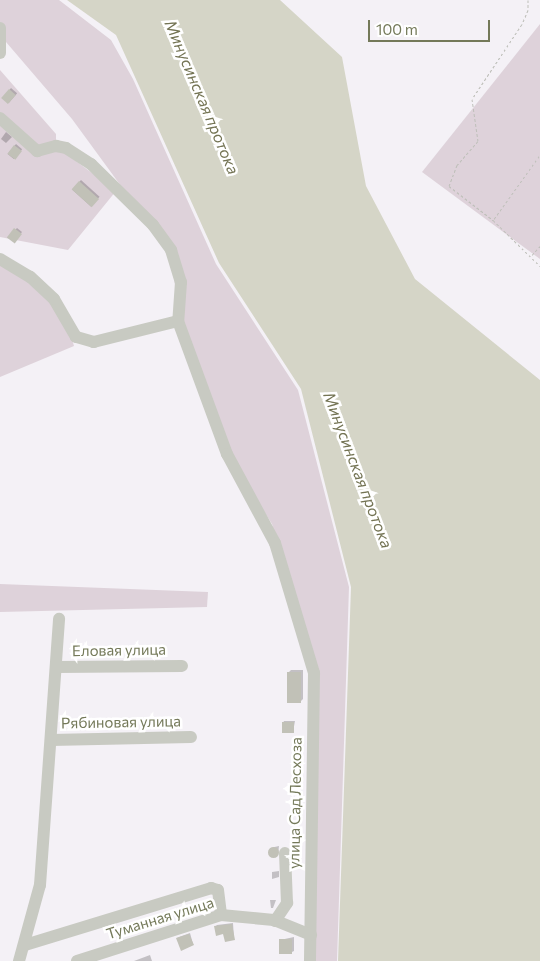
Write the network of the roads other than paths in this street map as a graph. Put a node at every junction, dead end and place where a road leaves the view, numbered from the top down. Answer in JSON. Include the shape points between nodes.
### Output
{"nodes":[{"id":1,"x":0,"y":28,"type":"edge"},
{"id":2,"x":0,"y":53,"type":"edge"},
{"id":3,"x":0,"y":118,"type":"edge"},
{"id":4,"x":0,"y":259,"type":"edge"},
{"id":5,"x":178,"y":321,"type":"junction"},
{"id":6,"x":59,"y":619,"type":"dead end"},
{"id":7,"x":182,"y":666,"type":"dead end"},
{"id":8,"x":57,"y":667,"type":"junction"},
{"id":9,"x":191,"y":737,"type":"dead end"},
{"id":10,"x":51,"y":740,"type":"junction"},
{"id":11,"x":284,"y":853,"type":"dead end"},
{"id":12,"x":221,"y":915,"type":"junction"},
{"id":13,"x":275,"y":921,"type":"junction"},
{"id":14,"x":311,"y":935,"type":"junction"},
{"id":15,"x":25,"y":944,"type":"junction"},
{"id":16,"x":19,"y":961,"type":"edge"},
{"id":17,"x":77,"y":961,"type":"edge"},
{"id":18,"x":310,"y":961,"type":"edge"}],
"edges":[{"from":1,"to":2,"type":"street"},
{"from":3,"to":5,"type":"street","via":[[37,151],[56,146],[66,148],[91,164],[153,225],[171,250],[181,282]]},
{"from":4,"to":5,"type":"street","via":[[30,276],[54,299],[76,337],[94,342]]},
{"from":5,"to":14,"type":"street","name":"улица Сад Лесхоза","via":[[227,454],[262,513],[275,543],[314,673]]},
{"from":6,"to":8,"type":"street"},
{"from":7,"to":8,"type":"street","name":"Еловая улица"},
{"from":8,"to":10,"type":"street"},
{"from":9,"to":10,"type":"street","name":"Рябиновая улица"},
{"from":10,"to":15,"type":"street","via":[[40,885]]},
{"from":11,"to":13,"type":"street","via":[[287,903]]},
{"from":12,"to":13,"type":"street","name":"Туманная улица"},
{"from":12,"to":15,"type":"street","via":[[218,890],[211,888]]},
{"from":12,"to":17,"type":"street","name":"Туманная улица"},
{"from":13,"to":14,"type":"street","name":"Туманная улица"},
{"from":14,"to":18,"type":"street","name":"улица Сад Лесхоза"},
{"from":15,"to":16,"type":"street"}]}
